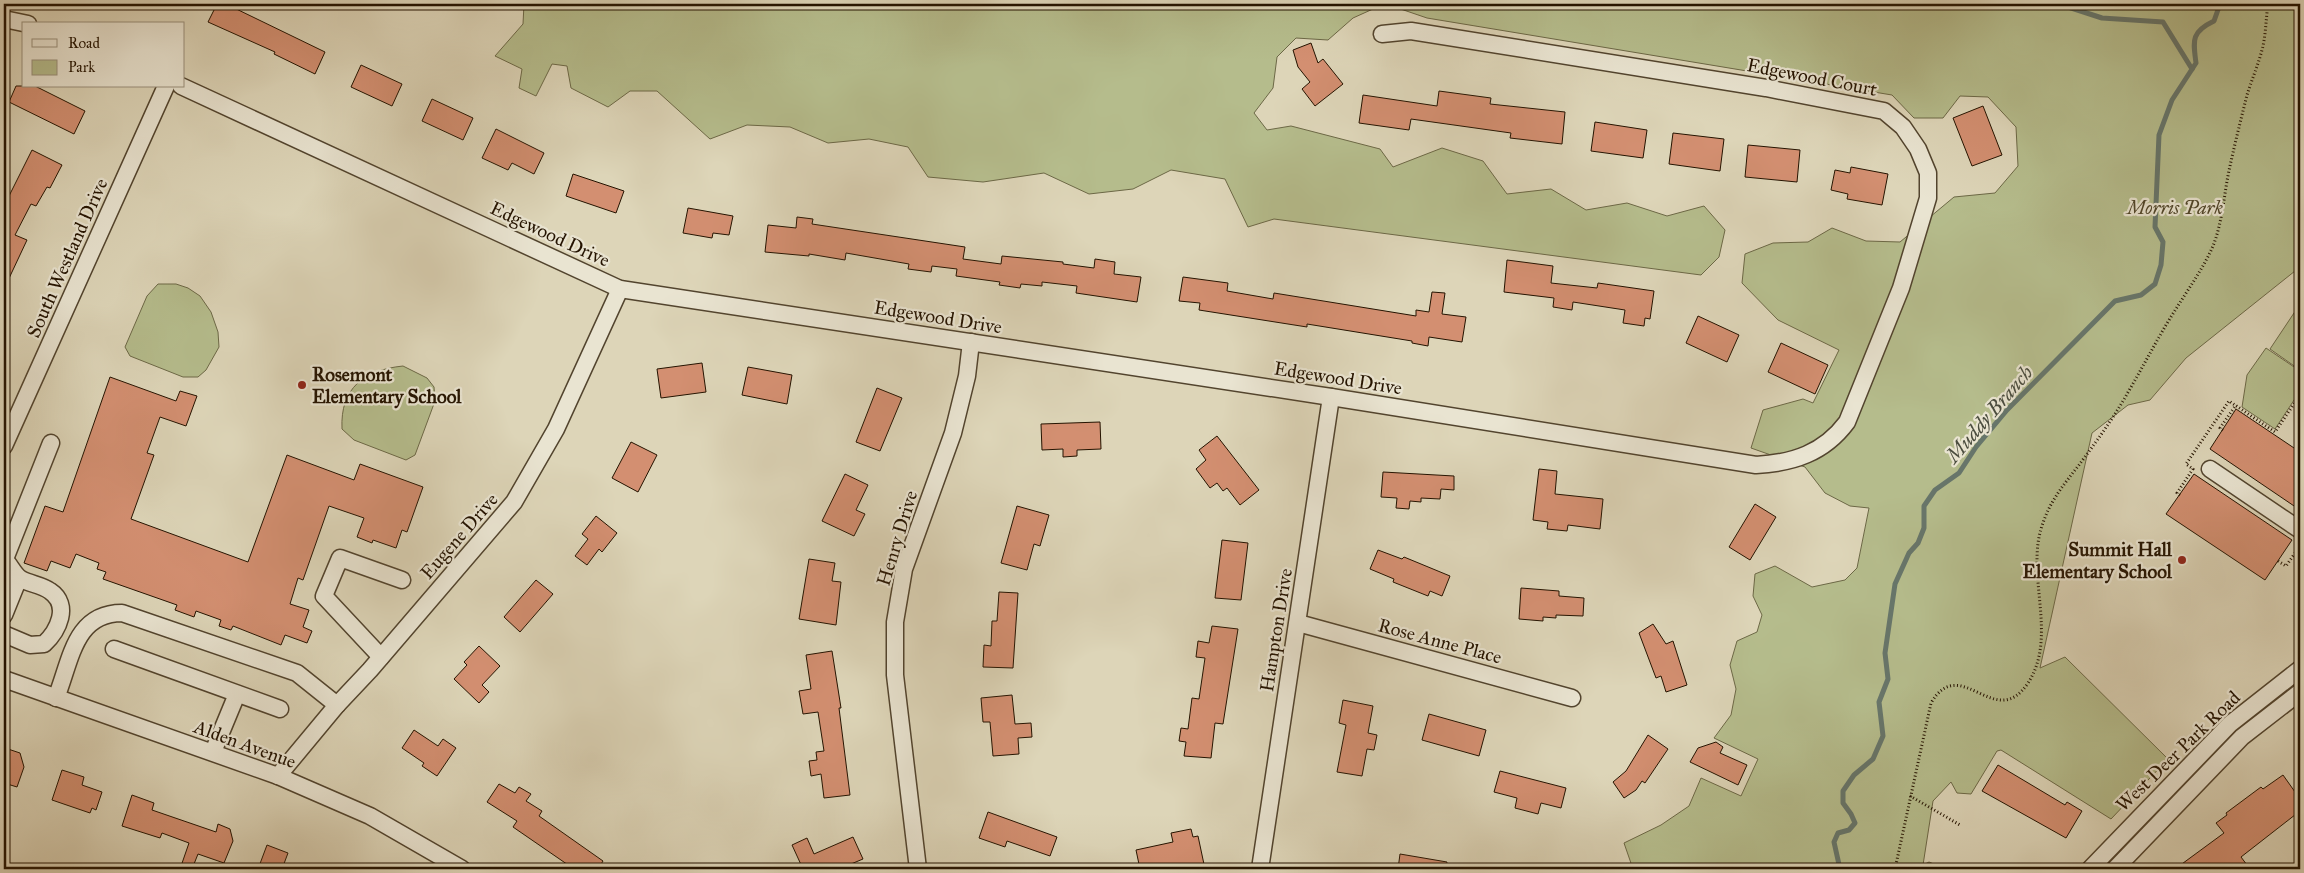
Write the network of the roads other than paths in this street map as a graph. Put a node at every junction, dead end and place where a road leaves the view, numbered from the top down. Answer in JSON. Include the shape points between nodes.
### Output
{"nodes":[{"id":1,"x":4,"y":19,"type":"edge"},
{"id":2,"x":22,"y":23,"type":"edge"},
{"id":3,"x":1382,"y":34,"type":"dead end"},
{"id":4,"x":165,"y":88,"type":"edge"},
{"id":5,"x":185,"y":88,"type":"edge"},
{"id":6,"x":620,"y":289,"type":"junction"},
{"id":7,"x":972,"y":342,"type":"junction"},
{"id":8,"x":1331,"y":397,"type":"junction"},
{"id":9,"x":50,"y":443,"type":"dead end"},
{"id":10,"x":4,"y":446,"type":"edge"},
{"id":11,"x":1727,"y":461,"type":"joint"},
{"id":12,"x":2210,"y":469,"type":"dead end"},
{"id":13,"x":2300,"y":530,"type":"edge"},
{"id":14,"x":4,"y":559,"type":"edge"},
{"id":15,"x":19,"y":578,"type":"junction"},
{"id":16,"x":402,"y":580,"type":"dead end"},
{"id":17,"x":4,"y":615,"type":"edge"},
{"id":18,"x":1298,"y":623,"type":"junction"},
{"id":19,"x":4,"y":634,"type":"edge"},
{"id":20,"x":114,"y":649,"type":"dead end"},
{"id":21,"x":381,"y":657,"type":"junction"},
{"id":22,"x":2300,"y":669,"type":"edge"},
{"id":23,"x":4,"y":679,"type":"edge"},
{"id":24,"x":2300,"y":692,"type":"edge"},
{"id":25,"x":237,"y":694,"type":"junction"},
{"id":26,"x":56,"y":698,"type":"junction"},
{"id":27,"x":1572,"y":698,"type":"dead end"},
{"id":28,"x":337,"y":705,"type":"junction"},
{"id":29,"x":280,"y":709,"type":"dead end"},
{"id":30,"x":213,"y":752,"type":"junction"},
{"id":31,"x":278,"y":776,"type":"junction"},
{"id":32,"x":462,"y":869,"type":"edge"},
{"id":33,"x":918,"y":869,"type":"edge"},
{"id":34,"x":1260,"y":869,"type":"edge"},
{"id":35,"x":2090,"y":869,"type":"edge"},
{"id":36,"x":2115,"y":869,"type":"edge"}],
"edges":[{"from":1,"to":2,"type":"street"},
{"from":3,"to":11,"type":"street","name":"Edgewood Court","via":[[1411,31],[1766,88],[1884,111],[1904,127],[1928,173],[1928,198],[1901,288],[1847,422],[1823,445],[1787,462],[1756,465]]},
{"from":4,"to":10,"type":"street","name":"South Westland Drive"},
{"from":5,"to":6,"type":"street","name":"Edgewood Drive"},
{"from":6,"to":7,"type":"street","name":"Edgewood Drive"},
{"from":6,"to":21,"type":"street","name":"Eugene Drive","via":[[556,429],[514,502]]},
{"from":7,"to":8,"type":"street","name":"Edgewood Drive"},
{"from":7,"to":33,"type":"street","name":"Henry Drive","via":[[953,433],[904,569],[895,622],[895,675]]},
{"from":8,"to":11,"type":"street","name":"Edgewood Drive"},
{"from":8,"to":18,"type":"street","name":"Hampton Drive"},
{"from":9,"to":14,"type":"street"},
{"from":12,"to":13,"type":"street"},
{"from":14,"to":15,"type":"street"},
{"from":15,"to":17,"type":"street"},
{"from":15,"to":19,"type":"street","via":[[51,591],[60,603],[61,618],[54,635],[44,644],[30,644]]},
{"from":16,"to":21,"type":"street","via":[[340,558],[324,596]]},
{"from":18,"to":27,"type":"street","name":"Rose Anne Place"},
{"from":18,"to":34,"type":"street","name":"Hampton Drive"},
{"from":20,"to":25,"type":"street"},
{"from":21,"to":28,"type":"street","name":"Eugene Drive"},
{"from":22,"to":35,"type":"street","name":"West Deer Park Road","via":[[2230,724]]},
{"from":23,"to":26,"type":"street","name":"Alden Avenue"},
{"from":24,"to":36,"type":"street","name":"West Deer Park Road","via":[[2242,737]]},
{"from":25,"to":29,"type":"street"},
{"from":25,"to":30,"type":"street"},
{"from":26,"to":28,"type":"street","via":[[77,640],[87,626],[109,613],[122,613],[297,673]]},
{"from":26,"to":30,"type":"street","name":"Alden Avenue"},
{"from":28,"to":31,"type":"street","name":"Eugene Drive"},
{"from":30,"to":31,"type":"street","name":"Alden Avenue"},
{"from":31,"to":32,"type":"street","name":"Alden Avenue","via":[[370,816]]}]}
